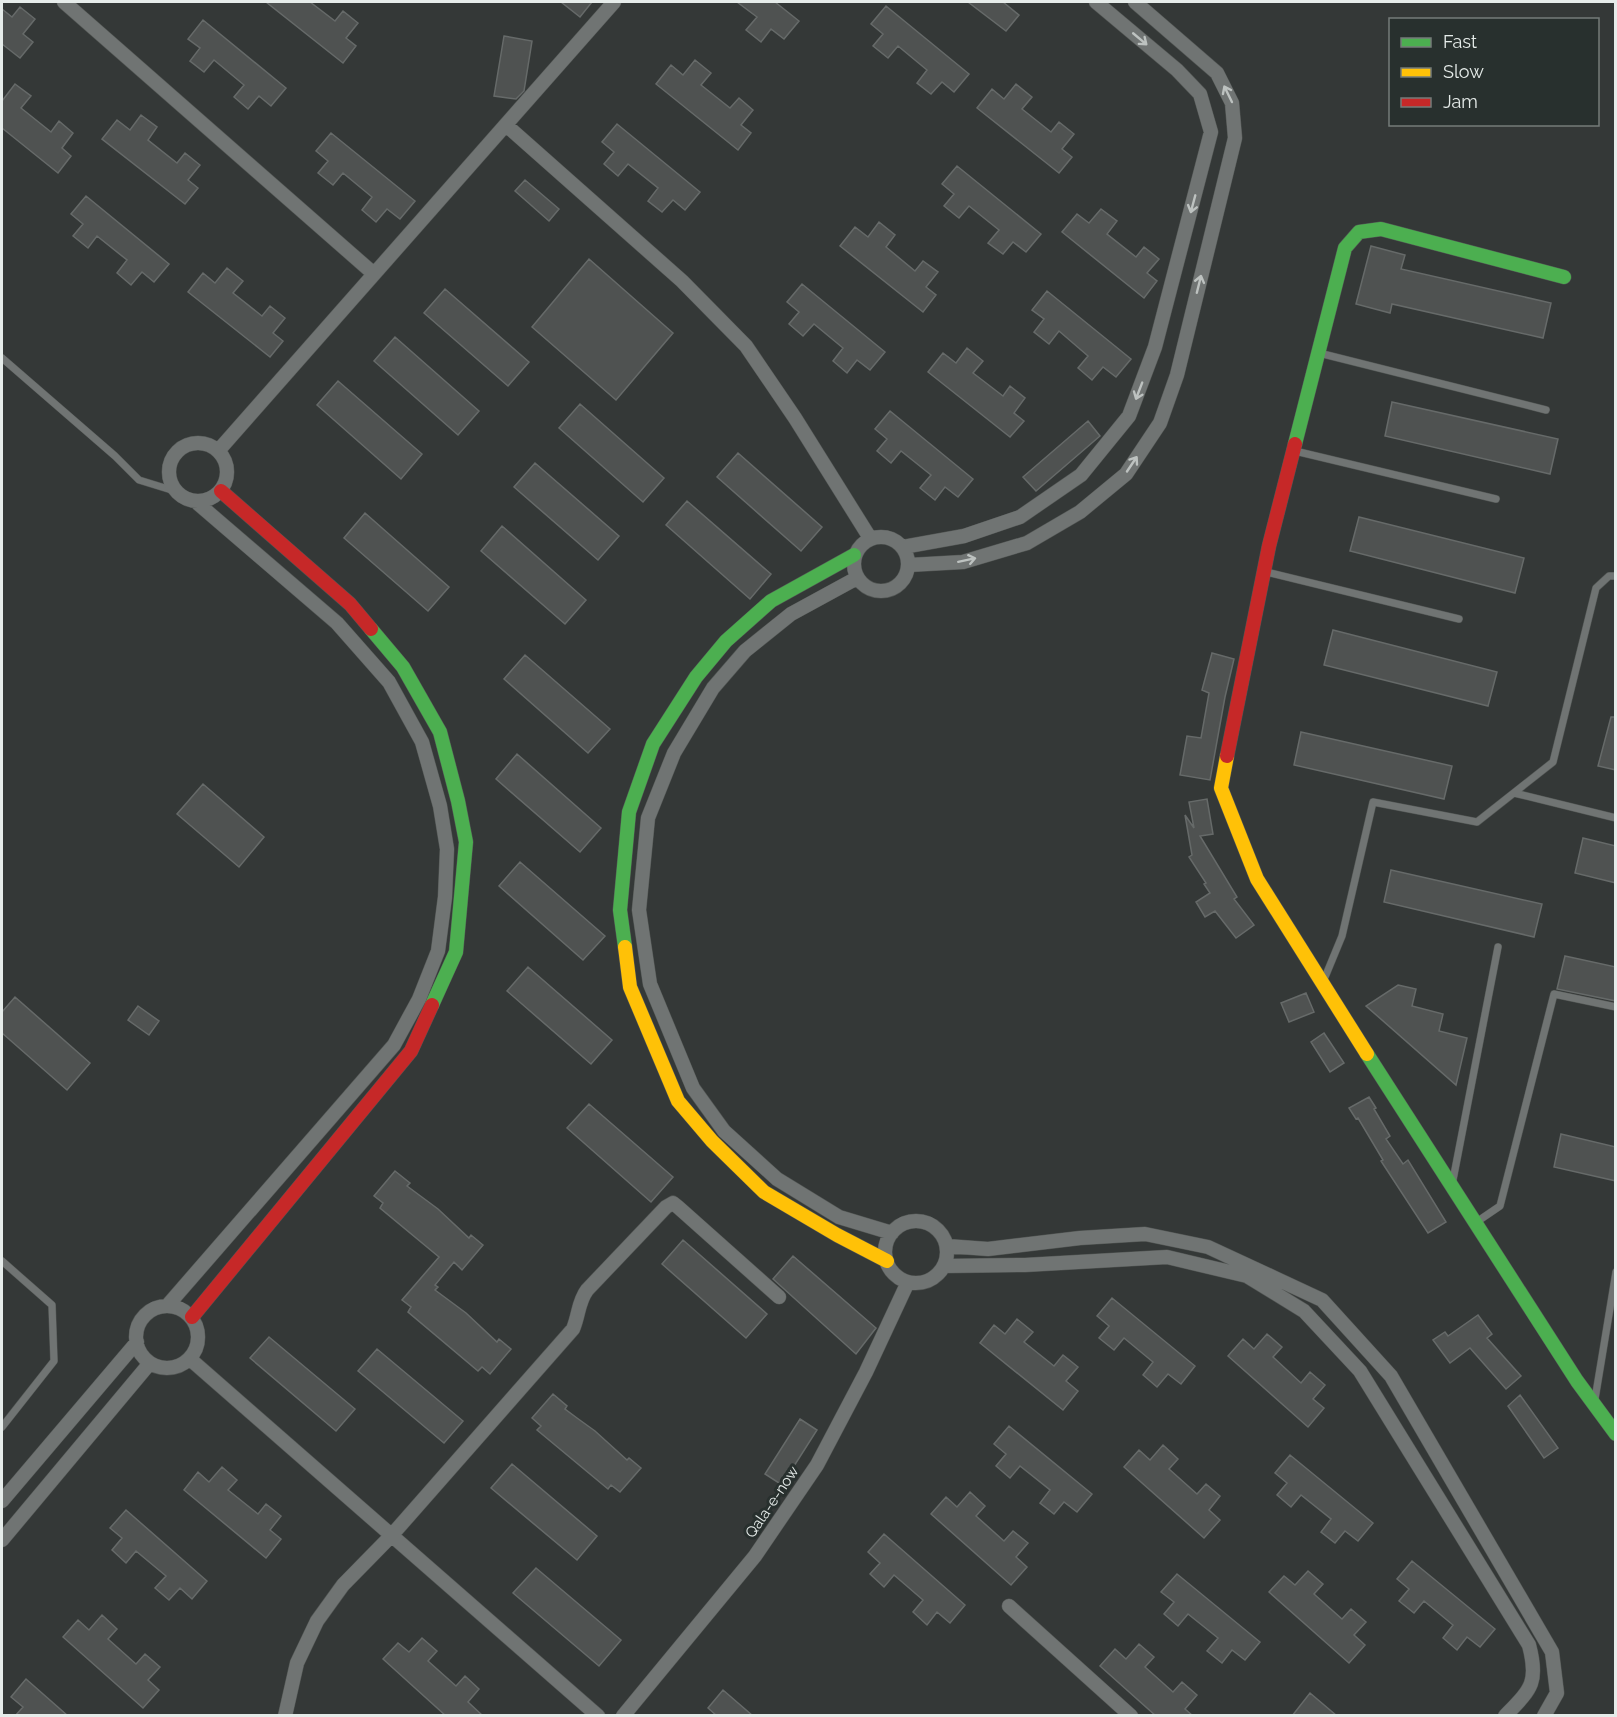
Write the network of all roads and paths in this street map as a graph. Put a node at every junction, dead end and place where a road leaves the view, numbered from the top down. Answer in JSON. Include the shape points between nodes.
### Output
{"nodes":[{"id":1,"x":64,"y":2,"type":"edge"},
{"id":2,"x":614,"y":2,"type":"edge"},
{"id":3,"x":1096,"y":2,"type":"edge"},
{"id":4,"x":1135,"y":2,"type":"edge"},
{"id":5,"x":506,"y":125,"type":"junction"},
{"id":6,"x":374,"y":274,"type":"junction"},
{"id":7,"x":1564,"y":277,"type":"dead end"},
{"id":8,"x":1317,"y":353,"type":"junction"},
{"id":9,"x":2,"y":358,"type":"edge"},
{"id":10,"x":1546,"y":410,"type":"dead end"},
{"id":11,"x":1293,"y":450,"type":"junction"},
{"id":12,"x":218,"y":451,"type":"junction"},
{"id":13,"x":221,"y":490,"type":"junction"},
{"id":14,"x":178,"y":492,"type":"junction"},
{"id":15,"x":1496,"y":499,"type":"dead end"},
{"id":16,"x":195,"y":501,"type":"junction"},
{"id":17,"x":870,"y":538,"type":"junction"},
{"id":18,"x":903,"y":548,"type":"junction"},
{"id":19,"x":854,"y":555,"type":"junction"},
{"id":20,"x":909,"y":565,"type":"junction"},
{"id":21,"x":1264,"y":571,"type":"junction"},
{"id":22,"x":1616,"y":576,"type":"edge"},
{"id":23,"x":857,"y":578,"type":"junction"},
{"id":24,"x":1459,"y":620,"type":"dead end"},
{"id":25,"x":1514,"y":793,"type":"junction"},
{"id":26,"x":1616,"y":818,"type":"edge"},
{"id":27,"x":1498,"y":947,"type":"dead end"},
{"id":28,"x":1322,"y":984,"type":"junction"},
{"id":29,"x":1616,"y":1007,"type":"edge"},
{"id":30,"x":1452,"y":1185,"type":"junction"},
{"id":31,"x":1476,"y":1223,"type":"junction"},
{"id":32,"x":892,"y":1233,"type":"junction"},
{"id":33,"x":946,"y":1246,"type":"junction"},
{"id":34,"x":2,"y":1261,"type":"edge"},
{"id":35,"x":886,"y":1261,"type":"junction"},
{"id":36,"x":944,"y":1266,"type":"junction"},
{"id":37,"x":1616,"y":1272,"type":"edge"},
{"id":38,"x":908,"y":1282,"type":"junction"},
{"id":39,"x":779,"y":1297,"type":"dead end"},
{"id":40,"x":167,"y":1305,"type":"junction"},
{"id":41,"x":192,"y":1317,"type":"junction"},
{"id":42,"x":137,"y":1342,"type":"junction"},
{"id":43,"x":190,"y":1359,"type":"junction"},
{"id":44,"x":150,"y":1363,"type":"junction"},
{"id":45,"x":1594,"y":1404,"type":"junction"},
{"id":46,"x":2,"y":1427,"type":"edge"},
{"id":47,"x":1616,"y":1434,"type":"edge"},
{"id":48,"x":2,"y":1501,"type":"edge"},
{"id":49,"x":391,"y":1536,"type":"junction"},
{"id":50,"x":2,"y":1540,"type":"edge"},
{"id":51,"x":1009,"y":1606,"type":"dead end"},
{"id":52,"x":285,"y":1716,"type":"edge"},
{"id":53,"x":598,"y":1716,"type":"edge"},
{"id":54,"x":623,"y":1716,"type":"edge"},
{"id":55,"x":1131,"y":1716,"type":"edge"},
{"id":56,"x":1505,"y":1716,"type":"edge"},
{"id":57,"x":1544,"y":1716,"type":"edge"}],
"edges":[{"from":1,"to":6,"type":"street"},
{"from":2,"to":5,"type":"street"},
{"from":3,"to":18,"type":"street","one_way":true,"via":[[1200,94],[1211,132],[1155,347],[1129,416],[1081,475],[1020,517],[964,536]]},
{"from":20,"to":4,"type":"street","one_way":true,"via":[[963,562],[1027,543],[1080,512],[1126,474],[1160,423],[1177,375],[1235,138],[1232,103],[1217,73]]},
{"from":5,"to":6,"type":"street"},
{"from":5,"to":17,"type":"street","via":[[682,281],[746,346]]},
{"from":6,"to":12,"type":"street"},
{"from":7,"to":8,"type":"street","via":[[1381,228],[1359,232],[1345,248]]},
{"from":8,"to":10,"type":"lane"},
{"from":8,"to":11,"type":"street"},
{"from":9,"to":14,"type":"lane","via":[[140,480]]},
{"from":11,"to":15,"type":"lane"},
{"from":11,"to":21,"type":"street"},
{"from":12,"to":13,"type":"street","via":[[227,466],[226,483]]},
{"from":12,"to":14,"type":"street","via":[[196,443],[179,450],[173,457],[169,476]]},
{"from":13,"to":16,"type":"street","via":[[205,501]]},
{"from":13,"to":41,"type":"street","via":[[350,604],[403,667],[440,732],[465,842],[456,952],[411,1051]]},
{"from":14,"to":16,"type":"street"},
{"from":16,"to":40,"type":"street","via":[[337,622],[389,682],[422,742],[447,849],[438,951],[419,999],[394,1045]]},
{"from":17,"to":18,"type":"street","via":[[888,537]]},
{"from":17,"to":19,"type":"street"},
{"from":18,"to":20,"type":"street"},
{"from":19,"to":23,"type":"street"},
{"from":19,"to":35,"type":"street","via":[[771,601],[726,640],[696,677],[652,744],[628,812],[620,910],[630,987],[678,1101],[764,1192]]},
{"from":20,"to":23,"type":"street","via":[[902,581],[888,590],[870,590]]},
{"from":21,"to":24,"type":"lane"},
{"from":21,"to":28,"type":"street","via":[[1221,788],[1257,879]]},
{"from":22,"to":25,"type":"lane","via":[[1609,576],[1596,588],[1553,762]]},
{"from":23,"to":32,"type":"street","via":[[791,614],[745,651],[713,688],[674,753],[648,818],[639,910],[650,984],[693,1088],[724,1131],[777,1179],[839,1217]]},
{"from":25,"to":26,"type":"lane"},
{"from":25,"to":28,"type":"lane","via":[[1477,822],[1373,802],[1342,936]]},
{"from":27,"to":30,"type":"lane"},
{"from":28,"to":30,"type":"street"},
{"from":29,"to":31,"type":"lane","via":[[1554,994],[1500,1206]]},
{"from":30,"to":31,"type":"street"},
{"from":31,"to":45,"type":"street"},
{"from":32,"to":33,"type":"street","via":[[908,1222],[927,1223],[943,1236]]},
{"from":32,"to":35,"type":"street","via":[[887,1241]]},
{"from":33,"to":36,"type":"street"},
{"from":33,"to":57,"type":"street","via":[[988,1249],[1145,1234],[1208,1247],[1322,1300],[1391,1376],[1552,1652],[1557,1693]]},
{"from":34,"to":46,"type":"lane","via":[[52,1305],[54,1361]]},
{"from":35,"to":38,"type":"street","via":[[899,1278]]},
{"from":36,"to":38,"type":"street","via":[[929,1281]]},
{"from":36,"to":56,"type":"street","via":[[1167,1257],[1247,1276],[1304,1311],[1360,1371],[1529,1645],[1534,1666],[1528,1691]]},
{"from":37,"to":45,"type":"lane"},
{"from":38,"to":54,"type":"street","name":"Qala-e-now","via":[[817,1465],[755,1556]]},
{"from":39,"to":49,"type":"street","via":[[673,1203],[666,1207],[587,1290],[579,1301],[573,1329]]},
{"from":40,"to":41,"type":"street"},
{"from":40,"to":42,"type":"street","via":[[142,1318]]},
{"from":41,"to":43,"type":"street","via":[[199,1340]]},
{"from":42,"to":44,"type":"street"},
{"from":42,"to":48,"type":"street"},
{"from":43,"to":44,"type":"street","via":[[171,1368]]},
{"from":43,"to":49,"type":"street"},
{"from":44,"to":50,"type":"street"},
{"from":45,"to":47,"type":"street"},
{"from":49,"to":52,"type":"street","via":[[343,1585],[316,1621],[297,1663]]},
{"from":49,"to":53,"type":"street"},
{"from":51,"to":55,"type":"street"}]}
